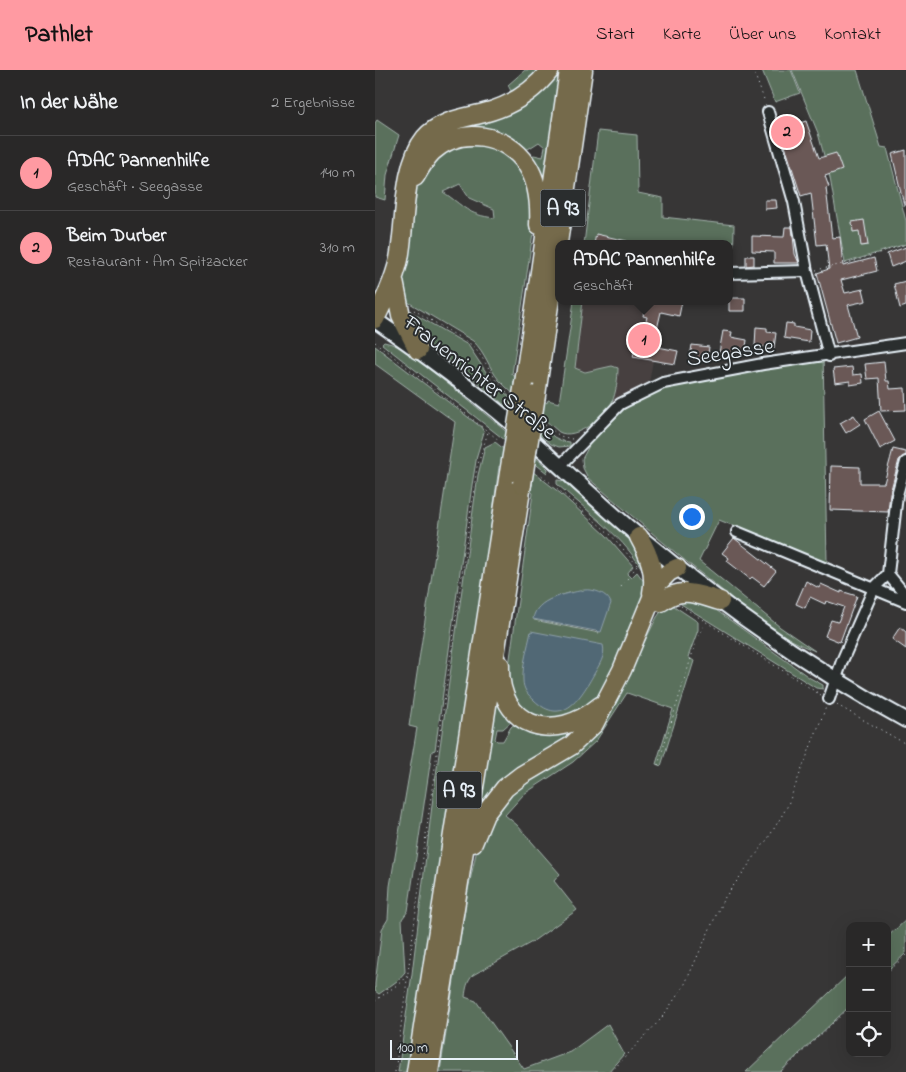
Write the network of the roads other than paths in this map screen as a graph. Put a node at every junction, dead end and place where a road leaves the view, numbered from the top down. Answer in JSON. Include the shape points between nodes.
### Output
{"nodes":[{"id":1,"x":549,"y":70,"type":"edge"},
{"id":2,"x":569,"y":70,"type":"edge"},
{"id":3,"x":583,"y":70,"type":"edge"},
{"id":4,"x":768,"y":112,"type":"road end"},
{"id":5,"x":409,"y":188,"type":"junction"},
{"id":6,"x":807,"y":271,"type":"junction"},
{"id":7,"x":733,"y":273,"type":"edge"},
{"id":8,"x":394,"y":281,"type":"junction"},
{"id":9,"x":536,"y":297,"type":"junction"},
{"id":10,"x":375,"y":320,"type":"edge"},
{"id":11,"x":906,"y":343,"type":"edge"},
{"id":12,"x":418,"y":350,"type":"junction"},
{"id":13,"x":829,"y":356,"type":"junction"},
{"id":14,"x":524,"y":391,"type":"junction"},
{"id":15,"x":906,"y":462,"type":"edge"},
{"id":16,"x":560,"y":466,"type":"junction"},
{"id":17,"x":515,"y":479,"type":"junction"},
{"id":18,"x":737,"y":532,"type":"dead end"},
{"id":19,"x":639,"y":537,"type":"junction"},
{"id":20,"x":677,"y":568,"type":"junction"},
{"id":21,"x":888,"y":574,"type":"junction"},
{"id":22,"x":873,"y":588,"type":"junction"},
{"id":23,"x":906,"y":596,"type":"edge"},
{"id":24,"x":656,"y":600,"type":"junction"},
{"id":25,"x":720,"y":601,"type":"junction"},
{"id":26,"x":906,"y":602,"type":"edge"},
{"id":27,"x":502,"y":610,"type":"junction"},
{"id":28,"x":835,"y":680,"type":"junction"},
{"id":29,"x":607,"y":699,"type":"junction"},
{"id":30,"x":829,"y":700,"type":"road end"},
{"id":31,"x":906,"y":720,"type":"edge"},
{"id":32,"x":462,"y":870,"type":"junction"},
{"id":33,"x":416,"y":1072,"type":"edge"},
{"id":34,"x":429,"y":1072,"type":"edge"}],
"edges":[{"from":1,"to":5,"type":"highway","via":[[529,93],[504,106],[453,120],[426,137],[411,163]]},
{"from":2,"to":9,"type":"highway","number":"A 93"},
{"from":3,"to":14,"type":"highway","number":"A 93"},
{"from":4,"to":6,"type":"street","via":[[794,202]]},
{"from":5,"to":8,"type":"highway"},
{"from":5,"to":9,"type":"highway","via":[[432,152],[457,138],[486,137],[511,147],[528,166],[539,203]]},
{"from":6,"to":7,"type":"street"},
{"from":6,"to":13,"type":"street"},
{"from":8,"to":10,"type":"highway"},
{"from":8,"to":12,"type":"highway","via":[[401,316]]},
{"from":9,"to":14,"type":"highway","number":"A 93"},
{"from":10,"to":12,"type":"main road","name":"Frauenrichter Straße"},
{"from":11,"to":13,"type":"street","name":"Seegasse"},
{"from":12,"to":16,"type":"main road","name":"Frauenrichter Straße","via":[[514,425]]},
{"from":13,"to":16,"type":"street","name":"Seegasse","via":[[663,382],[620,404]]},
{"from":14,"to":17,"type":"highway","number":"A 93","bridge":true},
{"from":15,"to":21,"type":"street","via":[[897,495]]},
{"from":16,"to":19,"type":"main road","name":"Frauenrichter Straße"},
{"from":17,"to":27,"type":"highway","number":"A 93"},
{"from":17,"to":33,"type":"highway","number":"A 93"},
{"from":18,"to":22,"type":"street"},
{"from":19,"to":20,"type":"main road","name":"Frauenrichter Straße"},
{"from":19,"to":24,"type":"highway","via":[[649,556]]},
{"from":20,"to":24,"type":"highway","via":[[663,577]]},
{"from":20,"to":25,"type":"main road","name":"Frauenrichter Straße"},
{"from":21,"to":22,"type":"street"},
{"from":21,"to":23,"type":"street"},
{"from":22,"to":26,"type":"street"},
{"from":22,"to":28,"type":"street"},
{"from":24,"to":25,"type":"highway","via":[[681,592]]},
{"from":24,"to":29,"type":"highway"},
{"from":25,"to":28,"type":"main road","name":"Frauenrichter Straße"},
{"from":27,"to":29,"type":"highway","via":[[499,682],[515,712],[542,727],[556,727],[582,720]]},
{"from":27,"to":32,"type":"highway","number":"A 93"},
{"from":28,"to":30,"type":"street"},
{"from":28,"to":31,"type":"main road","name":"Frauenrichter Straße"},
{"from":29,"to":32,"type":"highway","via":[[600,715],[580,738],[563,752],[517,778],[498,796],[480,823]]},
{"from":32,"to":34,"type":"highway","number":"A 93"}]}
